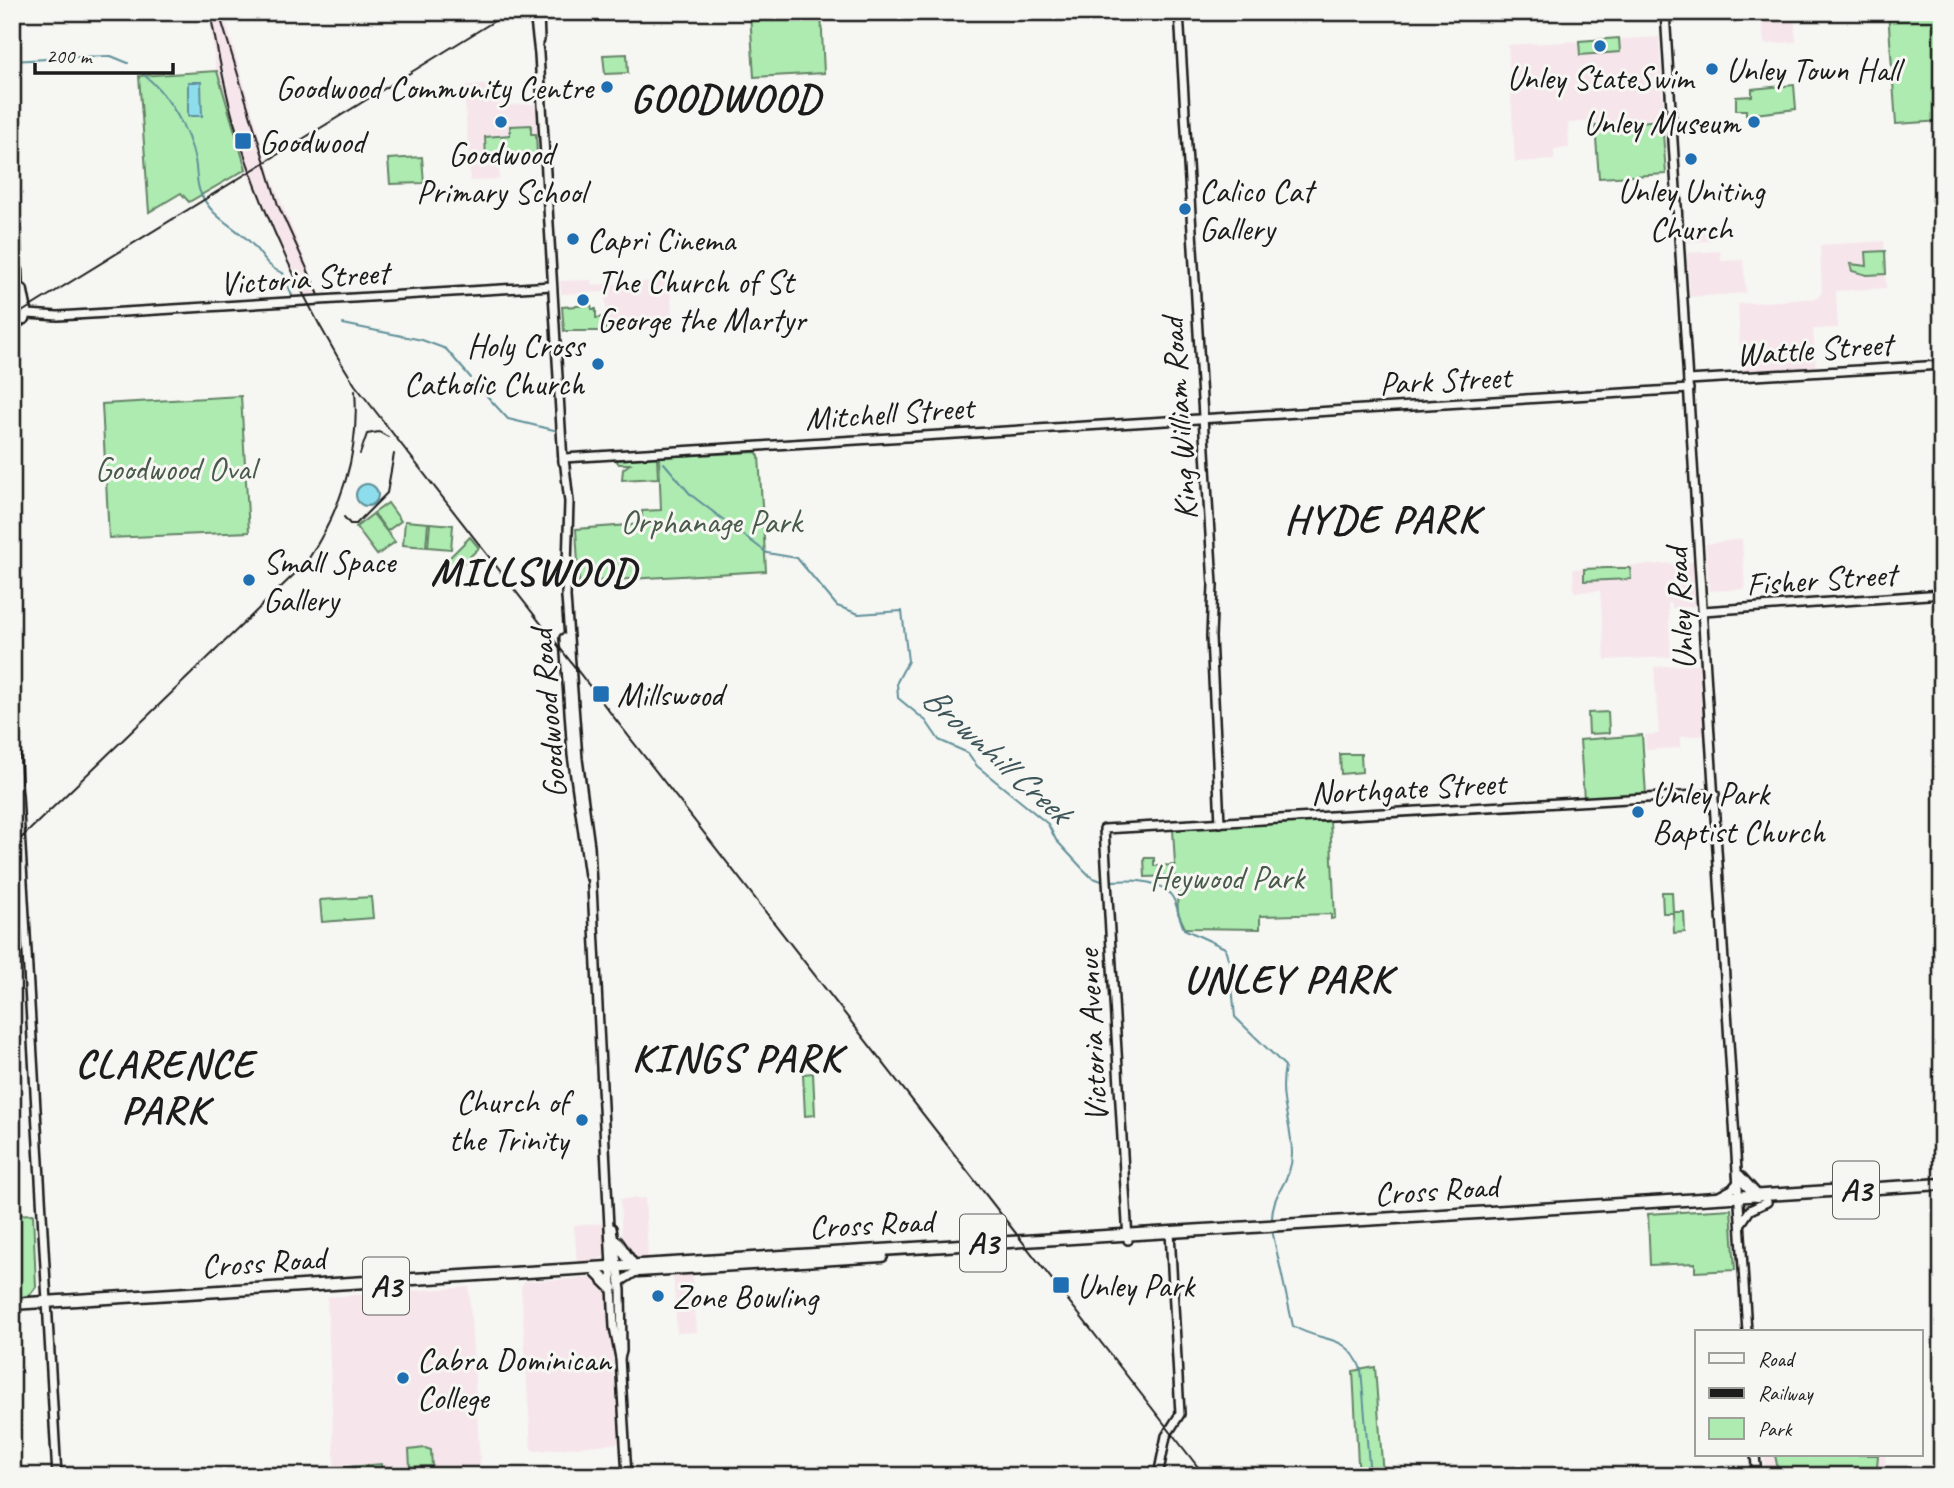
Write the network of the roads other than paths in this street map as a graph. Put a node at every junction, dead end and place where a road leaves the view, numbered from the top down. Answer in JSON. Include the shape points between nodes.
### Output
{"nodes":[{"id":1,"x":534,"y":12,"type":"edge"},
{"id":2,"x":539,"y":12,"type":"edge"},
{"id":3,"x":1179,"y":12,"type":"edge"},
{"id":4,"x":1665,"y":12,"type":"edge"},
{"id":5,"x":539,"y":52,"type":"junction"},
{"id":6,"x":12,"y":143,"type":"edge"},
{"id":7,"x":552,"y":286,"type":"junction"},
{"id":8,"x":26,"y":316,"type":"junction"},
{"id":9,"x":12,"y":327,"type":"edge"},
{"id":10,"x":1942,"y":365,"type":"edge"},
{"id":11,"x":1689,"y":385,"type":"junction"},
{"id":12,"x":1203,"y":418,"type":"junction"},
{"id":13,"x":565,"y":461,"type":"junction"},
{"id":14,"x":1942,"y":594,"type":"edge"},
{"id":15,"x":1703,"y":611,"type":"junction"},
{"id":16,"x":12,"y":699,"type":"edge"},
{"id":17,"x":1715,"y":794,"type":"junction"},
{"id":18,"x":1220,"y":823,"type":"junction"},
{"id":19,"x":1104,"y":829,"type":"joint"},
{"id":20,"x":1739,"y":1179,"type":"junction"},
{"id":21,"x":1942,"y":1184,"type":"edge"},
{"id":22,"x":1942,"y":1191,"type":"edge"},
{"id":23,"x":1712,"y":1199,"type":"junction"},
{"id":24,"x":1762,"y":1199,"type":"junction"},
{"id":25,"x":1741,"y":1200,"type":"junction"},
{"id":26,"x":1742,"y":1223,"type":"junction"},
{"id":27,"x":611,"y":1224,"type":"junction"},
{"id":28,"x":1272,"y":1228,"type":"junction"},
{"id":29,"x":1170,"y":1235,"type":"junction"},
{"id":30,"x":1128,"y":1237,"type":"junction"},
{"id":31,"x":617,"y":1242,"type":"junction"},
{"id":32,"x":634,"y":1268,"type":"junction"},
{"id":33,"x":593,"y":1270,"type":"junction"},
{"id":34,"x":615,"y":1272,"type":"junction"},
{"id":35,"x":12,"y":1304,"type":"edge"},
{"id":36,"x":45,"y":1305,"type":"junction"},
{"id":37,"x":12,"y":1310,"type":"edge"},
{"id":38,"x":1747,"y":1330,"type":"edge"},
{"id":39,"x":1755,"y":1456,"type":"edge"},
{"id":40,"x":57,"y":1476,"type":"edge"},
{"id":41,"x":627,"y":1476,"type":"edge"},
{"id":42,"x":1158,"y":1476,"type":"edge"},
{"id":43,"x":1757,"y":1476,"type":"edge"}],
"edges":[{"from":1,"to":5,"type":"main road","name":"Goodwood Road"},
{"from":2,"to":5,"type":"main road","name":"Goodwood Road"},
{"from":3,"to":12,"type":"main road","name":"King William Road"},
{"from":4,"to":11,"type":"main road","name":"Unley Road"},
{"from":5,"to":7,"type":"main road","name":"Goodwood Road"},
{"from":6,"to":8,"type":"main road"},
{"from":7,"to":8,"type":"main road","name":"Victoria Street"},
{"from":7,"to":13,"type":"main road","name":"Goodwood Road"},
{"from":8,"to":9,"type":"main road"},
{"from":10,"to":11,"type":"main road","name":"Wattle Street"},
{"from":11,"to":12,"type":"main road","name":"Park Street"},
{"from":11,"to":15,"type":"main road","name":"Unley Road"},
{"from":12,"to":13,"type":"main road","name":"Mitchell Street"},
{"from":12,"to":18,"type":"main road","name":"King William Road"},
{"from":13,"to":27,"type":"main road","name":"Goodwood Road","via":[[561,585],[568,707],[590,880]]},
{"from":14,"to":15,"type":"main road","name":"Fisher Street"},
{"from":15,"to":17,"type":"main road","name":"Unley Road"},
{"from":16,"to":36,"type":"main road"},
{"from":17,"to":18,"type":"main road","name":"Northgate Street"},
{"from":17,"to":20,"type":"main road","name":"Unley Road"},
{"from":18,"to":19,"type":"main road","name":"Northgate Street"},
{"from":19,"to":30,"type":"main road","name":"Victoria Avenue"},
{"from":20,"to":23,"type":"main road","via":[[1732,1189]]},
{"from":20,"to":24,"type":"highway"},
{"from":20,"to":25,"type":"main road","name":"Unley Road"},
{"from":21,"to":24,"type":"highway","name":"Cross Road","number":"A3"},
{"from":22,"to":24,"type":"highway","name":"Cross Road","number":"A3"},
{"from":23,"to":25,"type":"highway","name":"Cross Road","number":"A3"},
{"from":23,"to":28,"type":"highway","name":"Cross Road","number":"A3"},
{"from":24,"to":25,"type":"highway","name":"Cross Road","number":"A3"},
{"from":24,"to":26,"type":"main road"},
{"from":25,"to":26,"type":"main road","name":"Unley Road"},
{"from":25,"to":28,"type":"highway","name":"Cross Road","number":"A3"},
{"from":26,"to":38,"type":"main road","name":"Unley Road"},
{"from":27,"to":31,"type":"main road","name":"Goodwood Road"},
{"from":27,"to":34,"type":"main road","name":"Goodwood Road"},
{"from":28,"to":29,"type":"highway","name":"Cross Road","number":"A3"},
{"from":29,"to":30,"type":"highway","name":"Cross Road","number":"A3"},
{"from":29,"to":42,"type":"main road","via":[[1180,1415],[1166,1436]]},
{"from":30,"to":32,"type":"highway","name":"Cross Road","number":"A3"},
{"from":31,"to":32,"type":"highway"},
{"from":31,"to":34,"type":"main road","name":"Goodwood Road"},
{"from":32,"to":34,"type":"highway","name":"Cross Road","number":"A3"},
{"from":33,"to":34,"type":"highway","name":"Cross Road","number":"A3"},
{"from":33,"to":34,"type":"main road"},
{"from":33,"to":34,"type":"highway","via":[[607,1280]]},
{"from":33,"to":36,"type":"highway","name":"Cross Road","number":"A3"},
{"from":34,"to":41,"type":"main road","name":"Goodwood Road","via":[[616,1349]]},
{"from":35,"to":36,"type":"highway","name":"Cross Road","number":"A3"},
{"from":36,"to":37,"type":"highway","name":"Cross Road","number":"A3"},
{"from":36,"to":40,"type":"main road"},
{"from":39,"to":43,"type":"main road"}]}
